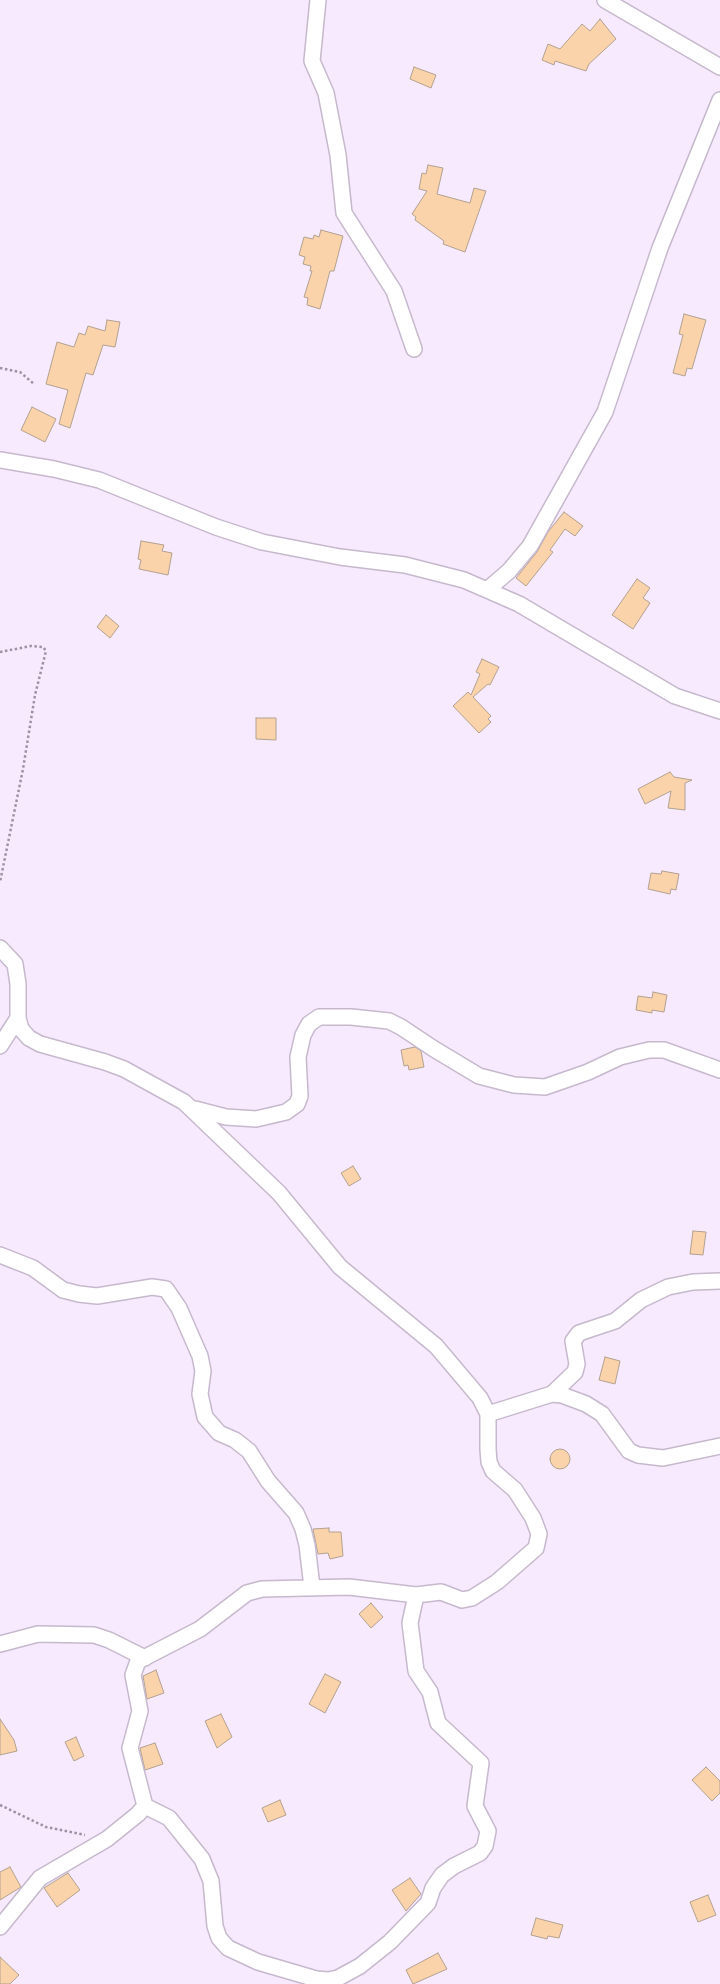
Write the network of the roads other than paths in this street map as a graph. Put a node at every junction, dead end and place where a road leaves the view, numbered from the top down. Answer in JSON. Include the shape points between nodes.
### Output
{"nodes":[{"id":1,"x":318,"y":0,"type":"edge"},
{"id":2,"x":604,"y":0,"type":"edge"},
{"id":3,"x":720,"y":67,"type":"edge"},
{"id":4,"x":720,"y":100,"type":"edge"},
{"id":5,"x":414,"y":349,"type":"dead end"},
{"id":6,"x":0,"y":460,"type":"edge"},
{"id":7,"x":487,"y":590,"type":"junction"},
{"id":8,"x":720,"y":712,"type":"edge"},
{"id":9,"x":0,"y":948,"type":"edge"},
{"id":10,"x":18,"y":1018,"type":"junction"},
{"id":11,"x":0,"y":1046,"type":"edge"},
{"id":12,"x":720,"y":1070,"type":"edge"},
{"id":13,"x":193,"y":1109,"type":"junction"},
{"id":14,"x":0,"y":1255,"type":"edge"},
{"id":15,"x":720,"y":1281,"type":"edge"},
{"id":16,"x":552,"y":1394,"type":"junction"},
{"id":17,"x":488,"y":1414,"type":"junction"},
{"id":18,"x":720,"y":1446,"type":"edge"},
{"id":19,"x":312,"y":1587,"type":"junction"},
{"id":20,"x":416,"y":1595,"type":"junction"},
{"id":21,"x":0,"y":1644,"type":"edge"},
{"id":22,"x":145,"y":1658,"type":"junction"},
{"id":23,"x":145,"y":1806,"type":"junction"},
{"id":24,"x":0,"y":1927,"type":"edge"},
{"id":25,"x":285,"y":1969,"type":"junction"},
{"id":26,"x":290,"y":1984,"type":"edge"}],
"edges":[{"from":1,"to":5,"type":"street","via":[[312,61],[326,93],[338,155],[344,213],[394,291]]},
{"from":2,"to":3,"type":"street"},
{"from":4,"to":7,"type":"street","via":[[660,248],[606,412],[530,546]]},
{"from":6,"to":7,"type":"street","via":[[99,480],[262,542],[405,565],[464,580]]},
{"from":7,"to":8,"type":"street","via":[[535,613],[675,696]]},
{"from":9,"to":10,"type":"street","via":[[14,964],[18,984]]},
{"from":10,"to":11,"type":"street"},
{"from":10,"to":13,"type":"street","via":[[20,1029],[40,1044],[124,1069]]},
{"from":12,"to":13,"type":"street","via":[[664,1050],[649,1050],[620,1057],[545,1087],[514,1085],[479,1076],[389,1021],[330,1016],[314,1020],[303,1035],[298,1057],[300,1096],[297,1104],[286,1112],[256,1119],[226,1117]]},
{"from":13,"to":17,"type":"street","via":[[279,1193],[340,1267],[436,1346],[471,1386]]},
{"from":14,"to":19,"type":"street","via":[[32,1268],[63,1290],[79,1294],[97,1296],[152,1287],[166,1289],[179,1308],[200,1356],[203,1371],[200,1394],[205,1417],[219,1433],[249,1451],[268,1481],[296,1513],[307,1545]]},
{"from":15,"to":16,"type":"street","via":[[668,1287],[641,1300],[615,1321],[579,1333],[573,1342],[577,1364],[575,1372]]},
{"from":16,"to":17,"type":"street"},
{"from":16,"to":18,"type":"street","via":[[574,1398],[596,1409],[629,1451],[638,1455],[663,1458]]},
{"from":17,"to":20,"type":"street","via":[[489,1462],[493,1472],[515,1490],[532,1518],[539,1534],[536,1548],[497,1582],[472,1598],[462,1600],[441,1592]]},
{"from":19,"to":20,"type":"street","via":[[366,1588]]},
{"from":19,"to":22,"type":"street","via":[[262,1589],[247,1593],[200,1629]]},
{"from":20,"to":25,"type":"street","via":[[410,1623],[416,1671],[430,1692],[438,1722],[481,1763],[475,1806],[487,1826],[485,1846],[480,1853],[454,1866],[436,1880],[428,1903],[390,1942],[360,1966],[328,1980]]},
{"from":21,"to":22,"type":"street","via":[[38,1634],[94,1635]]},
{"from":22,"to":23,"type":"street","via":[[138,1661],[134,1669],[140,1710],[130,1748]]},
{"from":23,"to":24,"type":"street","via":[[107,1839],[40,1878]]},
{"from":23,"to":25,"type":"street","via":[[169,1818],[210,1873],[212,1913],[219,1938],[241,1955]]},
{"from":25,"to":26,"type":"street"}]}
